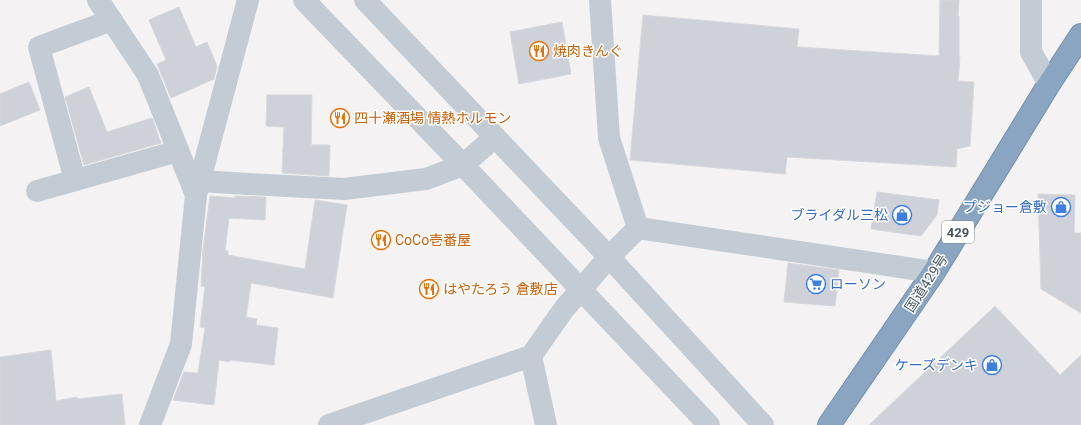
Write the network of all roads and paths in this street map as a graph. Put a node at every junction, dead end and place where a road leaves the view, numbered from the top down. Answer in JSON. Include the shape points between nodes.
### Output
{"nodes":[{"id":1,"x":98,"y":0,"type":"edge"},
{"id":2,"x":248,"y":0,"type":"edge"},
{"id":3,"x":304,"y":0,"type":"edge"},
{"id":4,"x":365,"y":0,"type":"edge"},
{"id":5,"x":600,"y":0,"type":"edge"},
{"id":6,"x":1031,"y":0,"type":"edge"},
{"id":7,"x":112,"y":20,"type":"junction"},
{"id":8,"x":1081,"y":35,"type":"edge"},
{"id":9,"x":1049,"y":84,"type":"junction"},
{"id":10,"x":495,"y":137,"type":"junction"},
{"id":11,"x":178,"y":151,"type":"junction"},
{"id":12,"x":463,"y":165,"type":"junction"},
{"id":13,"x":75,"y":180,"type":"junction"},
{"id":14,"x":198,"y":188,"type":"junction"},
{"id":15,"x":37,"y":191,"type":"dead end"},
{"id":16,"x":638,"y":228,"type":"junction"},
{"id":17,"x":609,"y":257,"type":"junction"},
{"id":18,"x":934,"y":272,"type":"junction"},
{"id":19,"x":581,"y":290,"type":"junction"},
{"id":20,"x":531,"y":356,"type":"junction"},
{"id":21,"x":150,"y":425,"type":"edge"},
{"id":22,"x":330,"y":425,"type":"edge"},
{"id":23,"x":546,"y":425,"type":"edge"},
{"id":24,"x":709,"y":425,"type":"edge"},
{"id":25,"x":763,"y":425,"type":"edge"},
{"id":26,"x":829,"y":425,"type":"edge"}],
"edges":[{"from":1,"to":7,"type":"street"},
{"from":2,"to":14,"type":"street"},
{"from":3,"to":12,"type":"street"},
{"from":4,"to":10,"type":"street"},
{"from":5,"to":16,"type":"street","via":[[609,138]]},
{"from":6,"to":9,"type":"street","via":[[1031,52]]},
{"from":7,"to":11,"type":"street","via":[[148,75]]},
{"from":7,"to":13,"type":"street","via":[[39,47]]},
{"from":8,"to":9,"type":"highway","name":"国道429号","number":"429"},
{"from":9,"to":18,"type":"highway","name":"国道429号","number":"429"},
{"from":10,"to":12,"type":"street"},
{"from":10,"to":17,"type":"street"},
{"from":11,"to":13,"type":"street"},
{"from":11,"to":14,"type":"street"},
{"from":12,"to":14,"type":"street","via":[[426,179],[344,189],[248,184]]},
{"from":12,"to":19,"type":"street"},
{"from":13,"to":15,"type":"street"},
{"from":14,"to":21,"type":"street","via":[[181,344]]},
{"from":16,"to":17,"type":"street"},
{"from":16,"to":18,"type":"street"},
{"from":17,"to":19,"type":"street"},
{"from":17,"to":25,"type":"street"},
{"from":18,"to":26,"type":"highway","name":"国道429号","number":"429"},
{"from":19,"to":20,"type":"street","via":[[564,309]]},
{"from":19,"to":24,"type":"street"},
{"from":20,"to":22,"type":"street"},
{"from":20,"to":23,"type":"street"}]}
